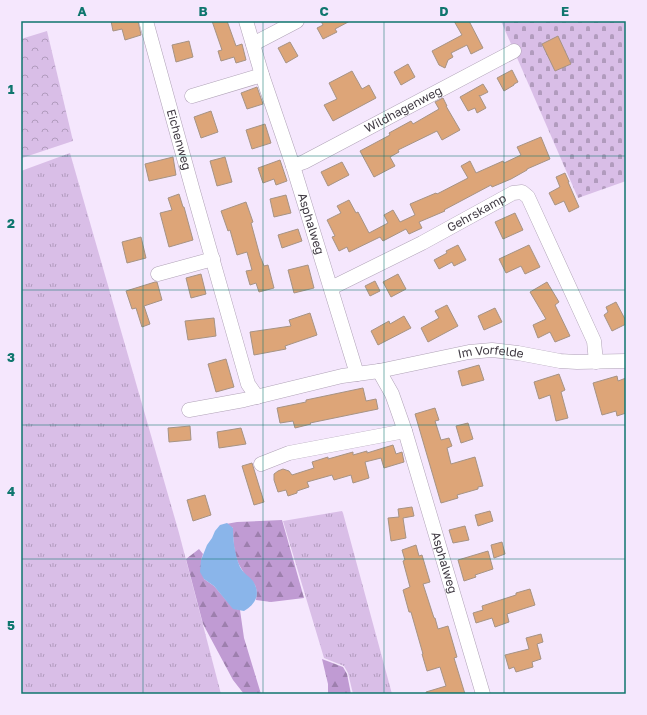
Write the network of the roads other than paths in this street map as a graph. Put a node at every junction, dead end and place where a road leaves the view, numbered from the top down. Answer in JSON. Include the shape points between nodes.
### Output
{"nodes":[{"id":1,"x":146,"y":21,"type":"edge"},
{"id":2,"x":246,"y":21,"type":"edge"},
{"id":3,"x":297,"y":21,"type":"edge"},
{"id":4,"x":253,"y":44,"type":"junction"},
{"id":5,"x":514,"y":50,"type":"dead end"},
{"id":6,"x":262,"y":75,"type":"junction"},
{"id":7,"x":192,"y":96,"type":"dead end"},
{"id":8,"x":293,"y":166,"type":"junction"},
{"id":9,"x":213,"y":259,"type":"junction"},
{"id":10,"x":158,"y":274,"type":"dead end"},
{"id":11,"x":331,"y":288,"type":"junction"},
{"id":12,"x":626,"y":361,"type":"edge"},
{"id":13,"x":596,"y":362,"type":"junction"},
{"id":14,"x":379,"y":371,"type":"junction"},
{"id":15,"x":358,"y":374,"type":"junction"},
{"id":16,"x":257,"y":397,"type":"junction"},
{"id":17,"x":189,"y":410,"type":"dead end"},
{"id":18,"x":405,"y":431,"type":"junction"},
{"id":19,"x":261,"y":464,"type":"dead end"},
{"id":20,"x":482,"y":694,"type":"edge"}],
"edges":[{"from":1,"to":9,"type":"street","name":"Eichenweg"},
{"from":2,"to":4,"type":"street","name":"Asphalweg"},
{"from":3,"to":4,"type":"street"},
{"from":4,"to":6,"type":"street","name":"Asphalweg"},
{"from":5,"to":8,"type":"street","name":"Wildhagenweg"},
{"from":6,"to":7,"type":"street"},
{"from":6,"to":8,"type":"street","name":"Asphalweg"},
{"from":8,"to":11,"type":"street","name":"Asphalweg"},
{"from":9,"to":10,"type":"street"},
{"from":9,"to":16,"type":"street","name":"Eichenweg","via":[[248,384]]},
{"from":11,"to":13,"type":"street","name":"Gehrskamp","via":[[422,243],[513,193],[522,192],[528,197],[594,341]]},
{"from":11,"to":15,"type":"street","name":"Asphalweg"},
{"from":12,"to":13,"type":"street","name":"Im Vorfelde"},
{"from":13,"to":14,"type":"street","name":"Im Vorfelde","via":[[560,361],[492,350],[469,352]]},
{"from":14,"to":15,"type":"street","name":"Im Vorfelde"},
{"from":14,"to":18,"type":"street","name":"Asphalweg","via":[[392,394]]},
{"from":15,"to":16,"type":"street"},
{"from":16,"to":17,"type":"street"},
{"from":18,"to":19,"type":"street","via":[[290,453]]},
{"from":18,"to":20,"type":"street","name":"Asphalweg"}]}
